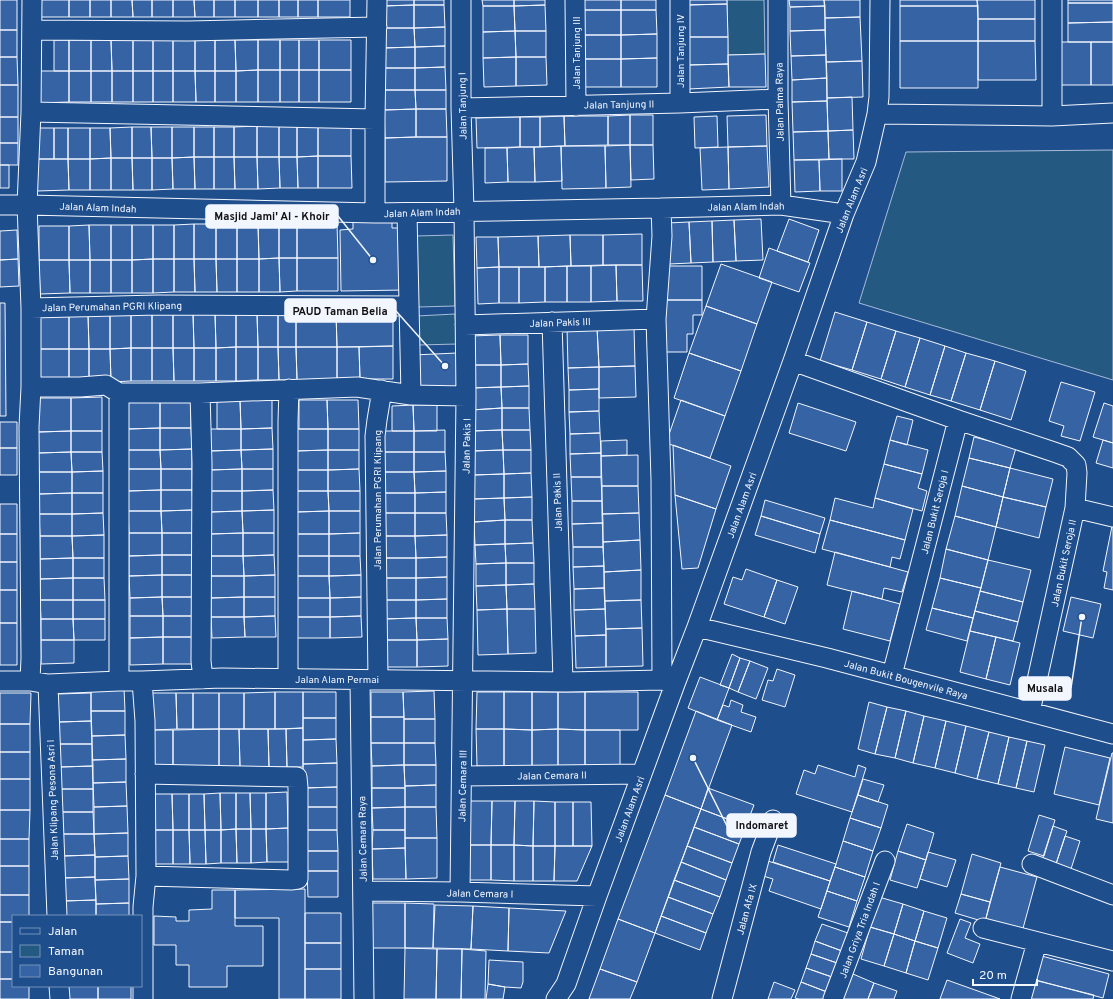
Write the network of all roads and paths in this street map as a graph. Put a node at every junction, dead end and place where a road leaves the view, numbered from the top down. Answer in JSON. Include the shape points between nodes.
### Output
{"nodes":[{"id":1,"x":32,"y":0,"type":"edge"},
{"id":2,"x":377,"y":0,"type":"edge"},
{"id":3,"x":461,"y":0,"type":"edge"},
{"id":4,"x":575,"y":0,"type":"edge"},
{"id":5,"x":680,"y":0,"type":"edge"},
{"id":6,"x":778,"y":0,"type":"edge"},
{"id":7,"x":880,"y":0,"type":"edge"},
{"id":8,"x":1052,"y":0,"type":"edge"},
{"id":9,"x":377,"y":27,"type":"junction"},
{"id":10,"x":32,"y":30,"type":"junction"},
{"id":11,"x":778,"y":99,"type":"junction"},
{"id":12,"x":680,"y":103,"type":"junction"},
{"id":13,"x":576,"y":106,"type":"junction"},
{"id":14,"x":461,"y":108,"type":"junction"},
{"id":15,"x":32,"y":112,"type":"junction"},
{"id":16,"x":1113,"y":113,"type":"edge"},
{"id":17,"x":877,"y":114,"type":"junction"},
{"id":18,"x":1052,"y":116,"type":"junction"},
{"id":19,"x":375,"y":119,"type":"junction"},
{"id":20,"x":781,"y":204,"type":"junction"},
{"id":21,"x":27,"y":205,"type":"junction"},
{"id":22,"x":0,"y":206,"type":"edge"},
{"id":23,"x":661,"y":208,"type":"junction"},
{"id":24,"x":464,"y":211,"type":"junction"},
{"id":25,"x":375,"y":213,"type":"junction"},
{"id":26,"x":407,"y":213,"type":"junction"},
{"id":27,"x":844,"y":214,"type":"junction"},
{"id":28,"x":409,"y":306,"type":"junction"},
{"id":29,"x":31,"y":308,"type":"junction"},
{"id":30,"x":656,"y":320,"type":"junction"},
{"id":31,"x":552,"y":322,"type":"junction"},
{"id":32,"x":465,"y":325,"type":"junction"},
{"id":33,"x":793,"y":361,"type":"junction"},
{"id":34,"x":31,"y":386,"type":"junction"},
{"id":35,"x":289,"y":389,"type":"junction"},
{"id":36,"x":382,"y":390,"type":"junction"},
{"id":37,"x":119,"y":393,"type":"junction"},
{"id":38,"x":200,"y":393,"type":"junction"},
{"id":39,"x":411,"y":395,"type":"junction"},
{"id":40,"x":466,"y":396,"type":"junction"},
{"id":41,"x":958,"y":420,"type":"junction"},
{"id":42,"x":1075,"y":508,"type":"junction"},
{"id":43,"x":1113,"y":517,"type":"edge"},
{"id":44,"x":698,"y":627,"type":"junction"},
{"id":45,"x":892,"y":675,"type":"junction"},
{"id":46,"x":203,"y":679,"type":"junction"},
{"id":47,"x":288,"y":679,"type":"junction"},
{"id":48,"x":119,"y":680,"type":"junction"},
{"id":49,"x":369,"y":680,"type":"junction"},
{"id":50,"x":463,"y":680,"type":"junction"},
{"id":51,"x":0,"y":681,"type":"edge"},
{"id":52,"x":30,"y":681,"type":"junction"},
{"id":53,"x":142,"y":681,"type":"junction"},
{"id":54,"x":563,"y":681,"type":"junction"},
{"id":55,"x":669,"y":682,"type":"junction"},
{"id":56,"x":48,"y":684,"type":"junction"},
{"id":57,"x":1030,"y":712,"type":"junction"},
{"id":58,"x":1113,"y":734,"type":"edge"},
{"id":59,"x":145,"y":774,"type":"junction"},
{"id":60,"x":642,"y":774,"type":"junction"},
{"id":61,"x":462,"y":776,"type":"junction"},
{"id":62,"x":773,"y":820,"type":"dead end"},
{"id":63,"x":885,"y":861,"type":"dead end"},
{"id":64,"x":1032,"y":864,"type":"dead end"},
{"id":65,"x":146,"y":876,"type":"junction"},
{"id":66,"x":363,"y":891,"type":"junction"},
{"id":67,"x":460,"y":892,"type":"junction"},
{"id":68,"x":1113,"y":895,"type":"edge"},
{"id":69,"x":597,"y":896,"type":"junction"},
{"id":70,"x":56,"y":915,"type":"edge"},
{"id":71,"x":982,"y":928,"type":"dead end"},
{"id":72,"x":1037,"y":942,"type":"junction"},
{"id":73,"x":1113,"y":961,"type":"edge"},
{"id":74,"x":59,"y":987,"type":"edge"},
{"id":75,"x":60,"y":999,"type":"edge"},
{"id":76,"x":143,"y":999,"type":"edge"},
{"id":77,"x":364,"y":999,"type":"edge"},
{"id":78,"x":556,"y":999,"type":"edge"},
{"id":79,"x":722,"y":999,"type":"edge"},
{"id":80,"x":833,"y":999,"type":"edge"},
{"id":81,"x":1020,"y":999,"type":"edge"}],
"edges":[{"from":1,"to":10,"type":"street","name":"Jalan Perumahan PGRI Klipang"},
{"from":2,"to":9,"type":"street"},
{"from":3,"to":14,"type":"street","name":"Jalan Tanjung I"},
{"from":4,"to":13,"type":"street","name":"Jalan Tanjung III"},
{"from":5,"to":12,"type":"street","name":"Jalan Tanjung IV"},
{"from":6,"to":11,"type":"street","name":"Jalan Palma Raya"},
{"from":7,"to":17,"type":"street","name":"Jalan Alam Asri"},
{"from":8,"to":18,"type":"street"},
{"from":9,"to":10,"type":"street","via":[[188,31]]},
{"from":9,"to":19,"type":"street"},
{"from":10,"to":15,"type":"street","name":"Jalan Perumahan PGRI Klipang"},
{"from":11,"to":12,"type":"street","name":"Jalan Tanjung II"},
{"from":11,"to":20,"type":"street","name":"Jalan Palma Raya"},
{"from":12,"to":13,"type":"street","name":"Jalan Tanjung II"},
{"from":13,"to":14,"type":"street","name":"Jalan Tanjung II"},
{"from":14,"to":24,"type":"street","name":"Jalan Tanjung I"},
{"from":15,"to":19,"type":"street"},
{"from":15,"to":21,"type":"street","name":"Jalan Perumahan PGRI Klipang"},
{"from":16,"to":18,"type":"street"},
{"from":17,"to":18,"type":"street"},
{"from":17,"to":27,"type":"street","name":"Jalan Alam Asri","via":[[866,162]]},
{"from":19,"to":25,"type":"street"},
{"from":20,"to":23,"type":"street","name":"Jalan Alam Indah"},
{"from":20,"to":27,"type":"street","name":"Jalan Alam Indah"},
{"from":21,"to":22,"type":"street","name":"Jalan Alam Indah"},
{"from":21,"to":25,"type":"street","name":"Jalan Alam Indah"},
{"from":21,"to":29,"type":"street","name":"Jalan Perumahan PGRI Klipang"},
{"from":23,"to":24,"type":"street","name":"Jalan Alam Indah"},
{"from":23,"to":30,"type":"street","via":[[662,236]]},
{"from":24,"to":26,"type":"street","name":"Jalan Alam Indah"},
{"from":24,"to":32,"type":"street","name":"Jalan Pakis I"},
{"from":25,"to":26,"type":"street","name":"Jalan Alam Indah"},
{"from":26,"to":28,"type":"street"},
{"from":27,"to":33,"type":"street","name":"Jalan Alam Asri"},
{"from":28,"to":29,"type":"street","name":"Jalan Perumahan PGRI Klipang","via":[[158,305]]},
{"from":28,"to":39,"type":"street"},
{"from":29,"to":34,"type":"street","name":"Jalan Perumahan PGRI Klipang"},
{"from":30,"to":31,"type":"street","name":"Jalan Pakis III"},
{"from":30,"to":55,"type":"street"},
{"from":31,"to":32,"type":"street","name":"Jalan Pakis III"},
{"from":31,"to":54,"type":"street","name":"Jalan Pakis II"},
{"from":32,"to":40,"type":"street","name":"Jalan Pakis I"},
{"from":33,"to":41,"type":"street"},
{"from":33,"to":44,"type":"street","name":"Jalan Alam Asri"},
{"from":34,"to":37,"type":"street","via":[[106,385]]},
{"from":34,"to":52,"type":"street","name":"Jalan Perumahan PGRI Klipang"},
{"from":35,"to":36,"type":"street","via":[[357,387]]},
{"from":35,"to":38,"type":"street"},
{"from":35,"to":47,"type":"street"},
{"from":36,"to":39,"type":"street"},
{"from":36,"to":49,"type":"street","name":"Jalan Perumahan PGRI Klipang","via":[[375,436]]},
{"from":37,"to":38,"type":"street"},
{"from":37,"to":48,"type":"street"},
{"from":38,"to":46,"type":"street"},
{"from":39,"to":40,"type":"street"},
{"from":40,"to":50,"type":"street","name":"Jalan Pakis I"},
{"from":41,"to":42,"type":"street","name":"Jalan Bukit Seroja II","via":[[1068,457],[1076,465]]},
{"from":41,"to":45,"type":"street","name":"Jalan Bukit Seroja I"},
{"from":42,"to":43,"type":"street"},
{"from":42,"to":57,"type":"street","name":"Jalan Bukit Seroja II"},
{"from":44,"to":45,"type":"street","name":"Jalan Bukit Bougenvile Raya"},
{"from":44,"to":55,"type":"street","name":"Jalan Alam Asri"},
{"from":45,"to":57,"type":"street","name":"Jalan Bukit Bougenvile Raya"},
{"from":46,"to":47,"type":"street","name":"Jalan Alam Permai"},
{"from":46,"to":53,"type":"street","name":"Jalan Alam Permai"},
{"from":47,"to":49,"type":"street","name":"Jalan Alam Permai"},
{"from":48,"to":53,"type":"street","name":"Jalan Alam Permai"},
{"from":48,"to":56,"type":"street","name":"Jalan Alam Permai"},
{"from":49,"to":50,"type":"street","name":"Jalan Alam Permai"},
{"from":49,"to":66,"type":"street","name":"Jalan Cemara Raya"},
{"from":50,"to":54,"type":"street","name":"Jalan Alam Permai"},
{"from":50,"to":61,"type":"street","name":"Jalan Cemara III"},
{"from":51,"to":52,"type":"street","name":"Jalan Alam Permai"},
{"from":52,"to":56,"type":"street","name":"Jalan Alam Permai"},
{"from":53,"to":59,"type":"street"},
{"from":54,"to":55,"type":"street","name":"Jalan Alam Permai"},
{"from":55,"to":60,"type":"street","name":"Jalan Alam Asri"},
{"from":56,"to":70,"type":"street","name":"Jalan Klipang Pesona Asri I"},
{"from":57,"to":58,"type":"street","name":"Jalan Bukit Bougenvile Raya"},
{"from":59,"to":65,"type":"street"},
{"from":59,"to":65,"type":"street","via":[[297,778],[298,788],[298,879]]},
{"from":60,"to":61,"type":"street","name":"Jalan Cemara II"},
{"from":60,"to":69,"type":"street","name":"Jalan Alam Asri"},
{"from":61,"to":67,"type":"street","name":"Jalan Cemara III"},
{"from":62,"to":79,"type":"street","name":"Jalan Afa IX","via":[[761,852]]},
{"from":63,"to":80,"type":"street","name":"Jalan Griya Tria Indah I"},
{"from":64,"to":68,"type":"street"},
{"from":65,"to":76,"type":"street","via":[[143,907]]},
{"from":66,"to":67,"type":"street","name":"Jalan Cemara I"},
{"from":66,"to":77,"type":"street","name":"Jalan Cemara Raya"},
{"from":67,"to":69,"type":"street","name":"Jalan Cemara I"},
{"from":69,"to":78,"type":"street","name":"Jalan Alam Asri","via":[[566,984]]},
{"from":71,"to":72,"type":"street"},
{"from":72,"to":73,"type":"street"},
{"from":72,"to":81,"type":"street"},
{"from":74,"to":75,"type":"street"}]}
